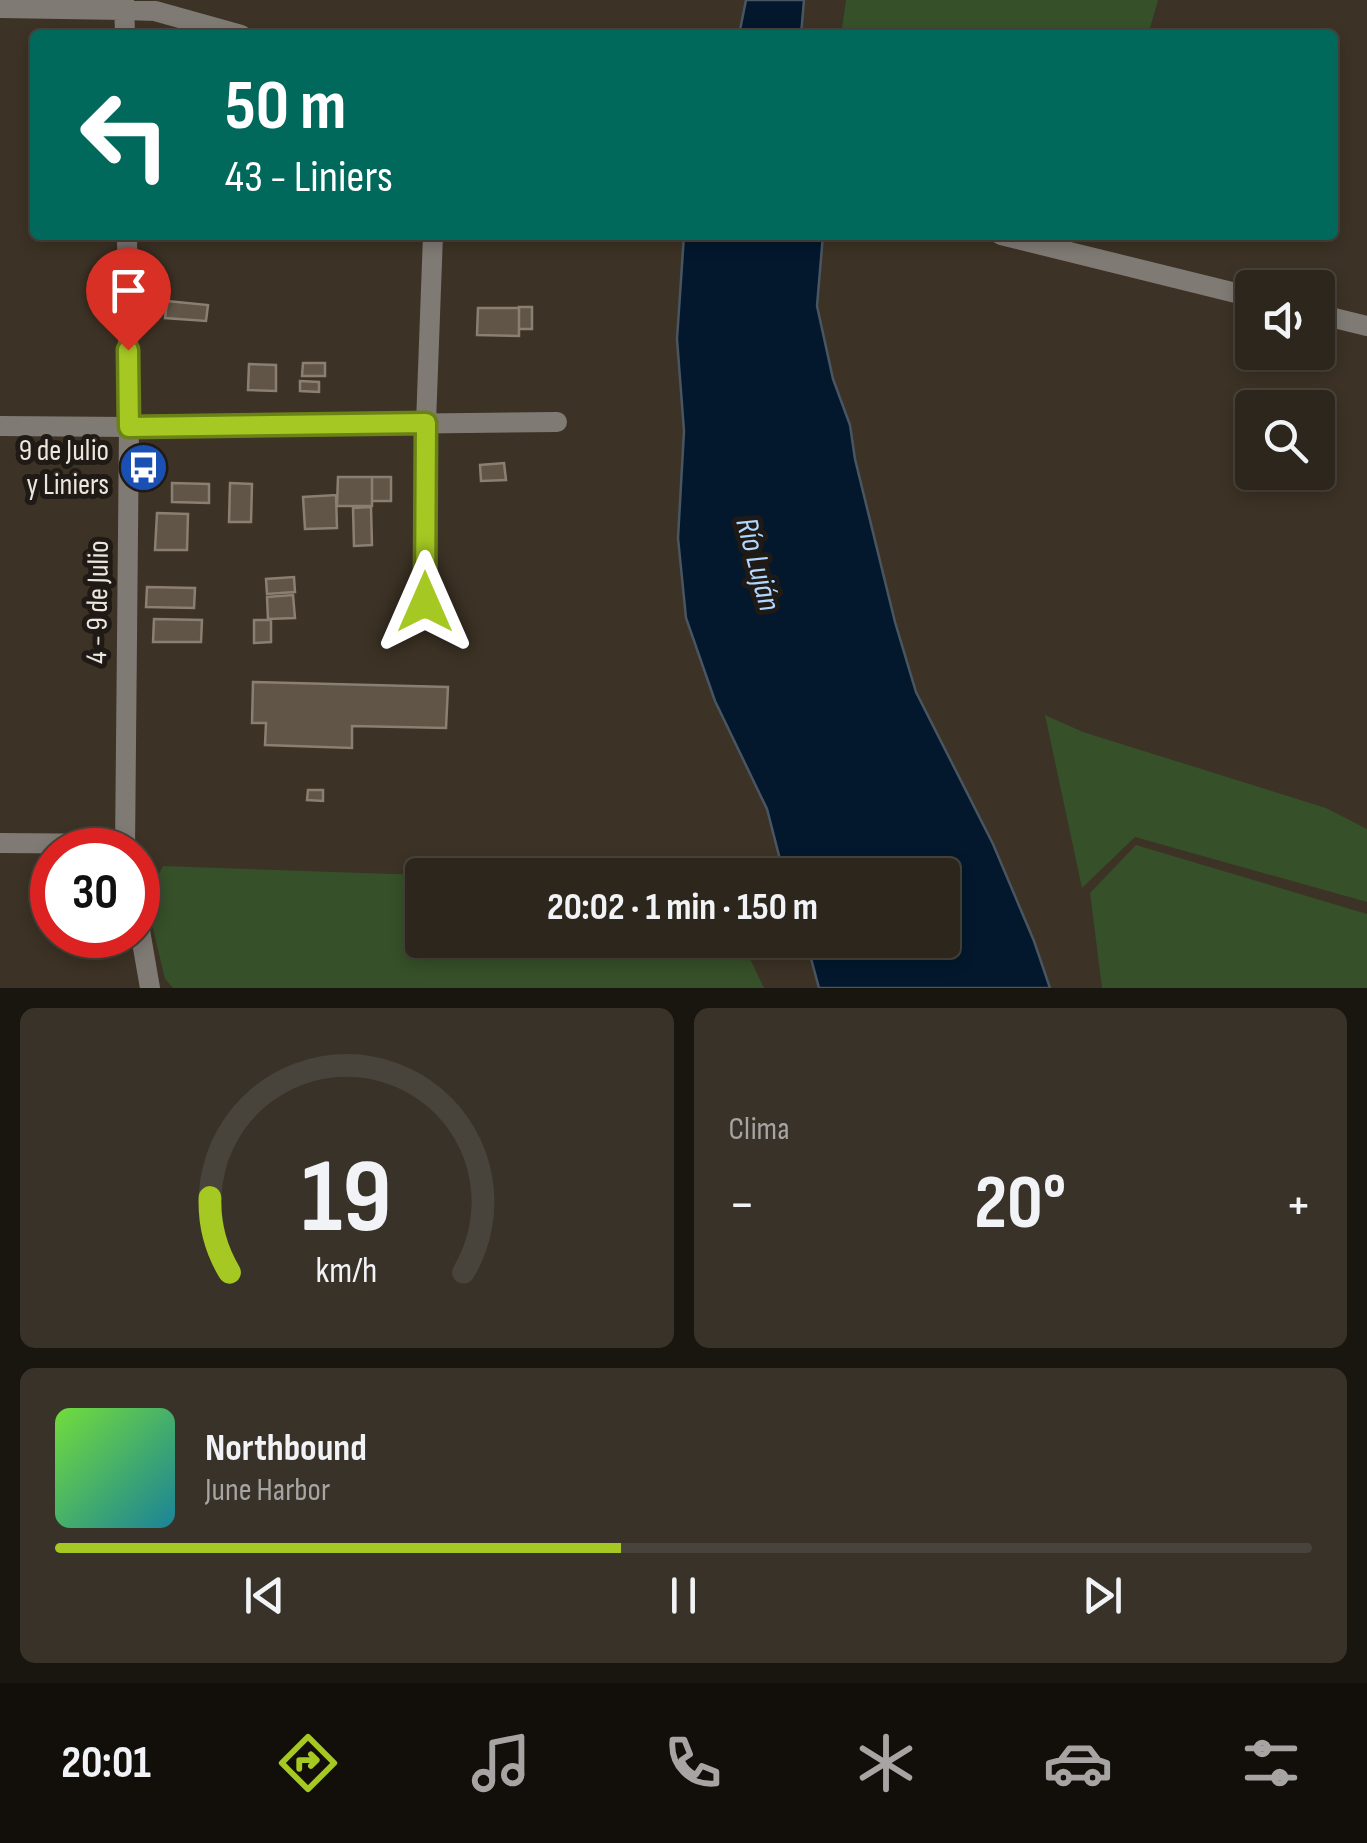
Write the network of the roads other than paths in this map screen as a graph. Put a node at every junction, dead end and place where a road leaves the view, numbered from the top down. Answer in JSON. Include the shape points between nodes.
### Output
{"nodes":[{"id":1,"x":122,"y":3,"type":"edge"},
{"id":2,"x":0,"y":8,"type":"edge"},
{"id":3,"x":124,"y":30,"type":"edge"},
{"id":4,"x":223,"y":30,"type":"edge"},
{"id":5,"x":127,"y":240,"type":"edge"},
{"id":6,"x":433,"y":240,"type":"edge"},
{"id":7,"x":1021,"y":240,"type":"edge"},
{"id":8,"x":1235,"y":294,"type":"edge"},
{"id":9,"x":1335,"y":318,"type":"edge"},
{"id":10,"x":1367,"y":326,"type":"edge"},
{"id":11,"x":556,"y":422,"type":"dead end"},
{"id":12,"x":426,"y":423,"type":"junction"},
{"id":13,"x":0,"y":426,"type":"edge"},
{"id":14,"x":129,"y":427,"type":"junction"},
{"id":15,"x":425,"y":602,"type":"dead end"},
{"id":16,"x":124,"y":828,"type":"edge"},
{"id":17,"x":0,"y":843,"type":"edge"},
{"id":18,"x":30,"y":844,"type":"edge"},
{"id":19,"x":145,"y":958,"type":"edge"},
{"id":20,"x":150,"y":988,"type":"edge"}],
"edges":[{"from":1,"to":2,"type":"street"},
{"from":1,"to":3,"type":"street"},
{"from":1,"to":4,"type":"street"},
{"from":5,"to":14,"type":"street","name":"4 - 9 de Julio"},
{"from":6,"to":12,"type":"street"},
{"from":7,"to":8,"type":"street"},
{"from":9,"to":10,"type":"street"},
{"from":11,"to":12,"type":"street"},
{"from":12,"to":14,"type":"street"},
{"from":12,"to":15,"type":"street"},
{"from":13,"to":14,"type":"street"},
{"from":14,"to":16,"type":"street","name":"4 - 9 de Julio"},
{"from":17,"to":18,"type":"street"},
{"from":19,"to":20,"type":"street"}]}
